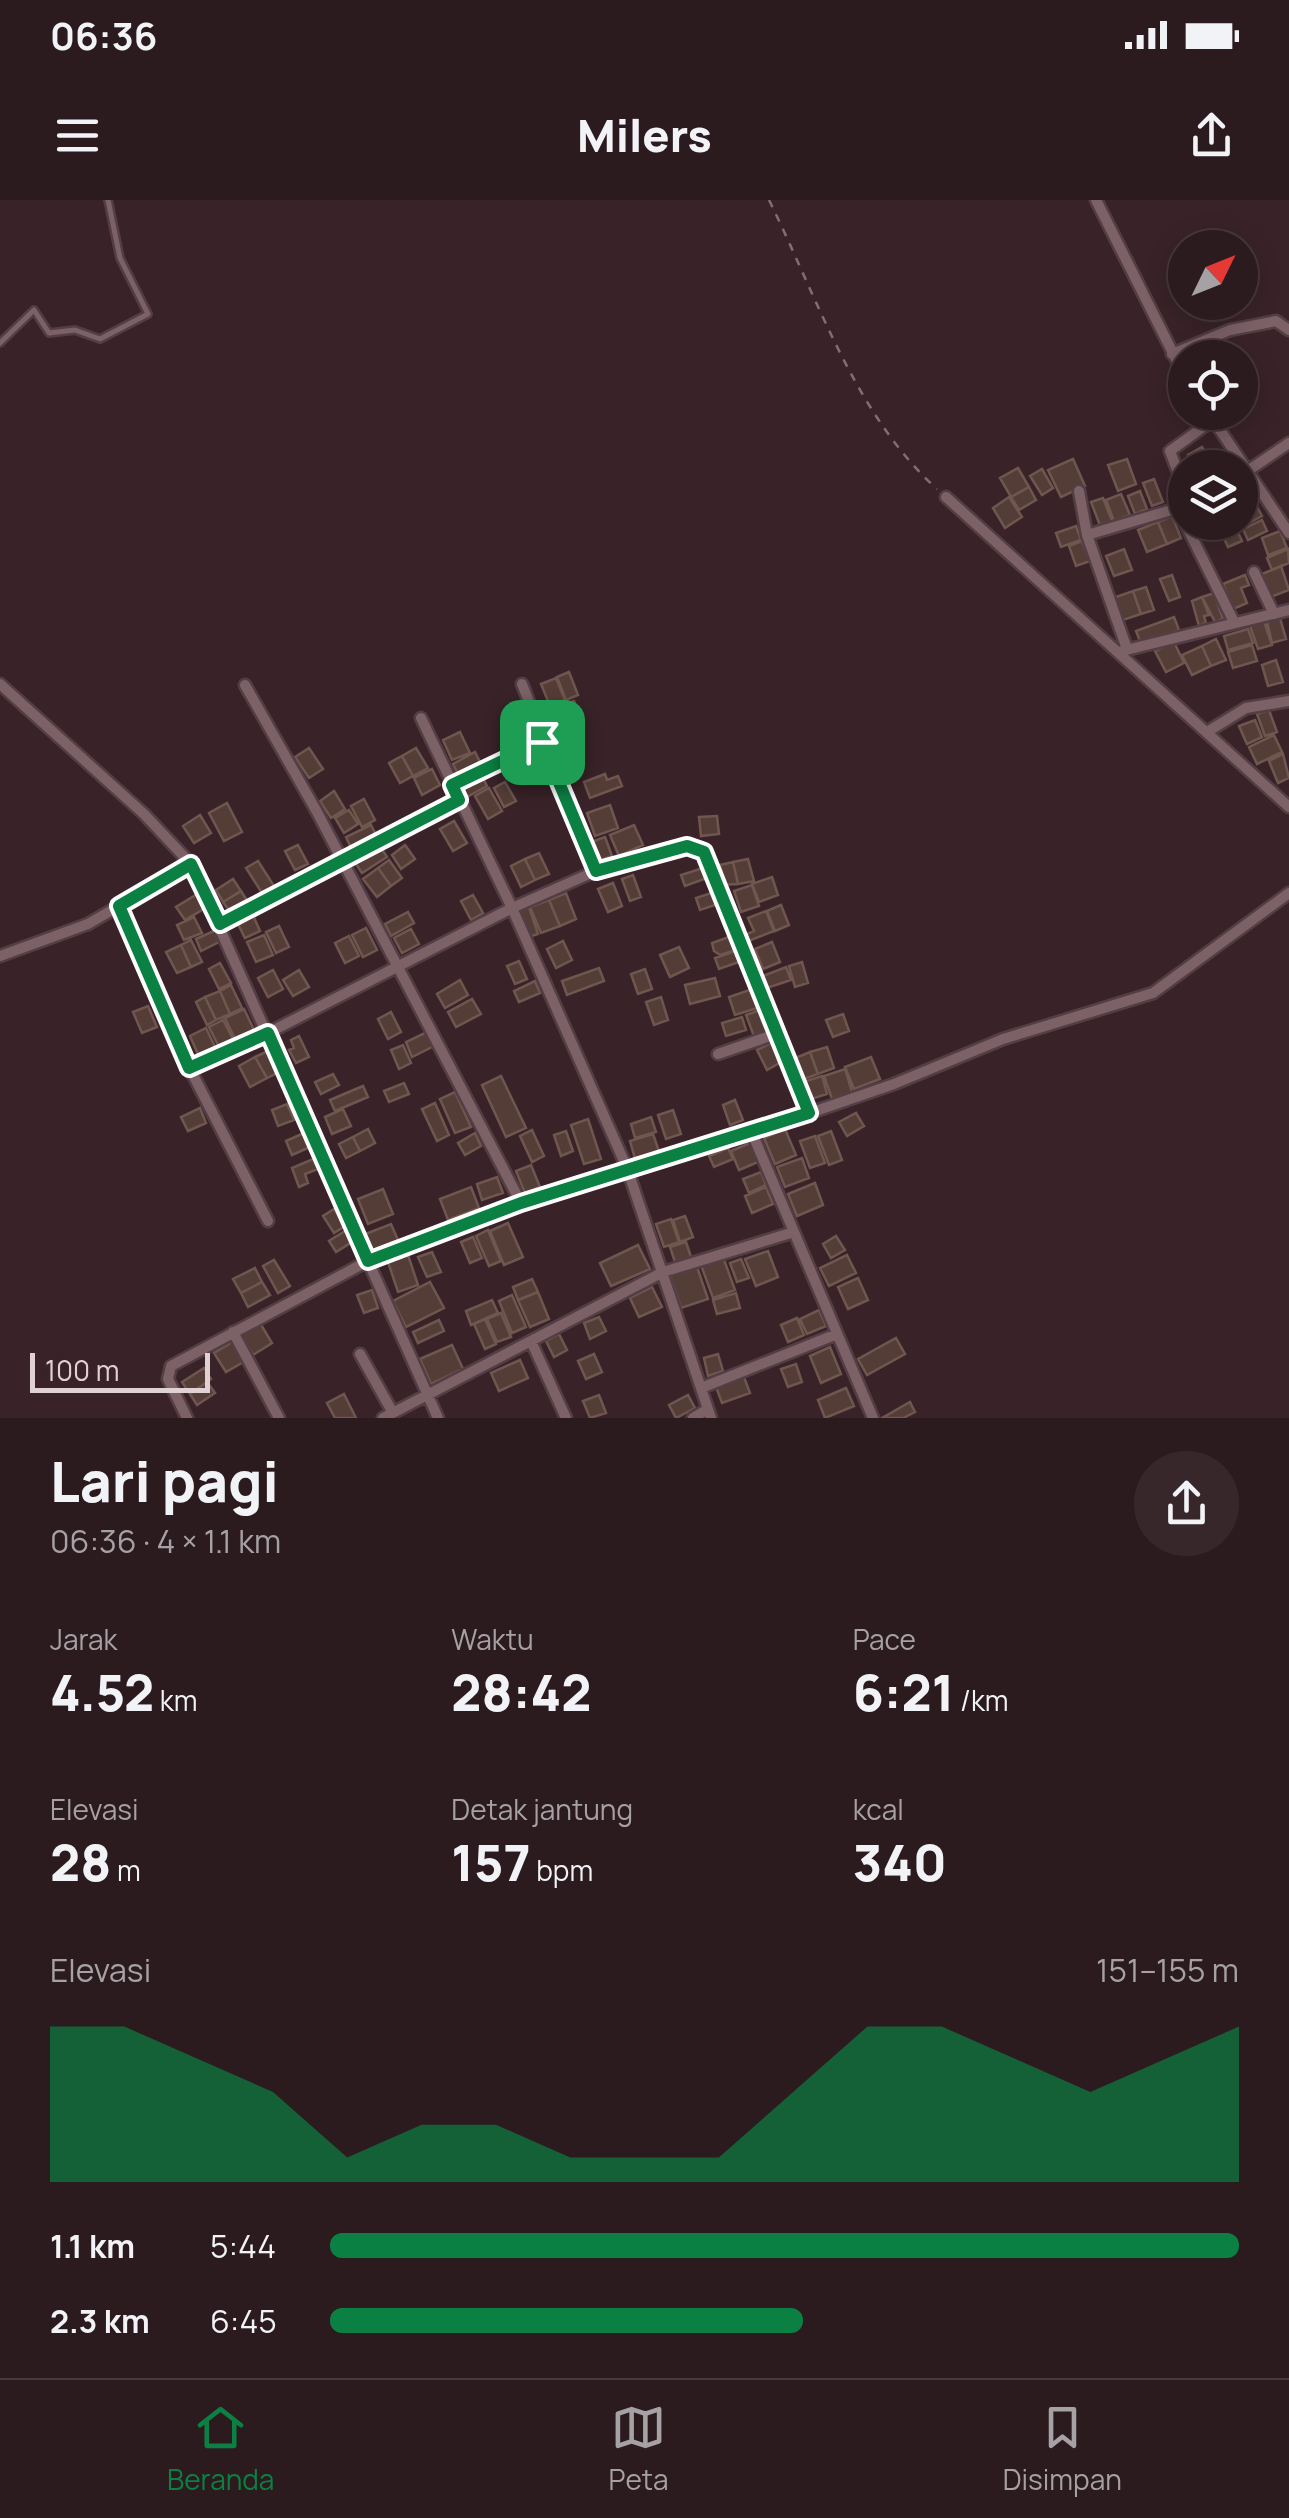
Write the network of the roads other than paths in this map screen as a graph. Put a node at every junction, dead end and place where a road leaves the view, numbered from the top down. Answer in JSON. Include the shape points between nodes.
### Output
{"nodes":[{"id":1,"x":108,"y":200,"type":"edge"},
{"id":2,"x":1096,"y":200,"type":"edge"},
{"id":3,"x":1289,"y":330,"type":"edge"},
{"id":4,"x":1208,"y":340,"type":"edge"},
{"id":5,"x":0,"y":343,"type":"edge"},
{"id":6,"x":1168,"y":346,"type":"edge"},
{"id":7,"x":1195,"y":430,"type":"edge"},
{"id":8,"x":1289,"y":443,"type":"edge"},
{"id":9,"x":1171,"y":450,"type":"edge"},
{"id":10,"x":1258,"y":464,"type":"edge"},
{"id":11,"x":1079,"y":491,"type":"dead end"},
{"id":12,"x":1258,"y":492,"type":"edge"},
{"id":13,"x":946,"y":497,"type":"road end"},
{"id":14,"x":1168,"y":512,"type":"edge"},
{"id":15,"x":1289,"y":533,"type":"edge"},
{"id":16,"x":1087,"y":535,"type":"junction"},
{"id":17,"x":1197,"y":540,"type":"edge"},
{"id":18,"x":1254,"y":572,"type":"dead end"},
{"id":19,"x":1289,"y":610,"type":"edge"},
{"id":20,"x":1274,"y":614,"type":"junction"},
{"id":21,"x":1234,"y":622,"type":"junction"},
{"id":22,"x":1123,"y":651,"type":"junction"},
{"id":23,"x":0,"y":684,"type":"edge"},
{"id":24,"x":522,"y":684,"type":"dead end"},
{"id":25,"x":245,"y":685,"type":"dead end"},
{"id":26,"x":1289,"y":701,"type":"edge"},
{"id":27,"x":421,"y":718,"type":"dead end"},
{"id":28,"x":1207,"y":732,"type":"junction"},
{"id":29,"x":542,"y":742,"type":"junction"},
{"id":30,"x":452,"y":785,"type":"junction"},
{"id":31,"x":459,"y":800,"type":"junction"},
{"id":32,"x":1289,"y":807,"type":"edge"},
{"id":33,"x":340,"y":862,"type":"junction"},
{"id":34,"x":191,"y":864,"type":"junction"},
{"id":35,"x":596,"y":871,"type":"junction"},
{"id":36,"x":1289,"y":893,"type":"edge"},
{"id":37,"x":119,"y":906,"type":"junction"},
{"id":38,"x":512,"y":908,"type":"junction"},
{"id":39,"x":220,"y":924,"type":"junction"},
{"id":40,"x":0,"y":956,"type":"edge"},
{"id":41,"x":397,"y":966,"type":"junction"},
{"id":42,"x":268,"y":1033,"type":"junction"},
{"id":43,"x":776,"y":1034,"type":"junction"},
{"id":44,"x":718,"y":1054,"type":"dead end"},
{"id":45,"x":189,"y":1068,"type":"junction"},
{"id":46,"x":809,"y":1113,"type":"junction"},
{"id":47,"x":752,"y":1133,"type":"junction"},
{"id":48,"x":627,"y":1168,"type":"junction"},
{"id":49,"x":521,"y":1203,"type":"junction"},
{"id":50,"x":268,"y":1220,"type":"dead end"},
{"id":51,"x":794,"y":1232,"type":"junction"},
{"id":52,"x":368,"y":1261,"type":"junction"},
{"id":53,"x":663,"y":1272,"type":"junction"},
{"id":54,"x":233,"y":1332,"type":"junction"},
{"id":55,"x":837,"y":1334,"type":"junction"},
{"id":56,"x":531,"y":1341,"type":"junction"},
{"id":57,"x":360,"y":1354,"type":"dead end"},
{"id":58,"x":701,"y":1388,"type":"junction"},
{"id":59,"x":428,"y":1393,"type":"junction"},
{"id":60,"x":710,"y":1414,"type":"edge"},
{"id":61,"x":388,"y":1415,"type":"edge"},
{"id":62,"x":187,"y":1418,"type":"edge"},
{"id":63,"x":280,"y":1418,"type":"edge"},
{"id":64,"x":438,"y":1418,"type":"edge"},
{"id":65,"x":566,"y":1418,"type":"edge"},
{"id":66,"x":693,"y":1418,"type":"edge"},
{"id":67,"x":873,"y":1418,"type":"edge"}],
"edges":[{"from":1,"to":5,"type":"lane","via":[[120,258],[148,314],[100,339],[75,330],[48,333],[34,310]]},
{"from":2,"to":6,"type":"street"},
{"from":3,"to":4,"type":"street","via":[[1276,321]]},
{"from":7,"to":9,"type":"street"},
{"from":8,"to":10,"type":"street"},
{"from":11,"to":16,"type":"street"},
{"from":12,"to":15,"type":"street"},
{"from":13,"to":22,"type":"street"},
{"from":14,"to":16,"type":"street"},
{"from":16,"to":22,"type":"street"},
{"from":17,"to":21,"type":"street"},
{"from":18,"to":20,"type":"street"},
{"from":19,"to":20,"type":"street"},
{"from":20,"to":21,"type":"street"},
{"from":21,"to":22,"type":"street"},
{"from":22,"to":28,"type":"street"},
{"from":23,"to":34,"type":"street"},
{"from":24,"to":29,"type":"street"},
{"from":25,"to":33,"type":"street"},
{"from":26,"to":28,"type":"street","via":[[1246,708]]},
{"from":27,"to":30,"type":"street"},
{"from":28,"to":32,"type":"street"},
{"from":29,"to":30,"type":"street"},
{"from":29,"to":35,"type":"street"},
{"from":30,"to":31,"type":"street"},
{"from":31,"to":33,"type":"street"},
{"from":31,"to":38,"type":"street"},
{"from":33,"to":39,"type":"street"},
{"from":33,"to":41,"type":"street"},
{"from":34,"to":37,"type":"street"},
{"from":34,"to":39,"type":"street"},
{"from":35,"to":38,"type":"street"},
{"from":35,"to":43,"type":"street","via":[[701,848]]},
{"from":36,"to":46,"type":"street","via":[[1153,994],[1003,1039]]},
{"from":37,"to":40,"type":"street"},
{"from":37,"to":45,"type":"street"},
{"from":38,"to":41,"type":"street"},
{"from":38,"to":48,"type":"street"},
{"from":39,"to":42,"type":"street"},
{"from":41,"to":42,"type":"street"},
{"from":41,"to":49,"type":"street"},
{"from":42,"to":45,"type":"street"},
{"from":42,"to":52,"type":"street"},
{"from":43,"to":44,"type":"street"},
{"from":43,"to":46,"type":"street"},
{"from":45,"to":50,"type":"street"},
{"from":46,"to":47,"type":"street"},
{"from":47,"to":48,"type":"street"},
{"from":47,"to":51,"type":"street"},
{"from":48,"to":49,"type":"street"},
{"from":48,"to":53,"type":"street"},
{"from":49,"to":52,"type":"street"},
{"from":51,"to":53,"type":"street"},
{"from":51,"to":55,"type":"street"},
{"from":52,"to":54,"type":"street"},
{"from":52,"to":59,"type":"street"},
{"from":53,"to":56,"type":"street"},
{"from":53,"to":58,"type":"street"},
{"from":54,"to":62,"type":"street","via":[[169,1369]]},
{"from":54,"to":63,"type":"street"},
{"from":55,"to":58,"type":"street"},
{"from":55,"to":67,"type":"street"},
{"from":56,"to":59,"type":"street"},
{"from":56,"to":65,"type":"street"},
{"from":57,"to":61,"type":"street"},
{"from":58,"to":60,"type":"street"},
{"from":59,"to":61,"type":"street"},
{"from":59,"to":64,"type":"street"},
{"from":60,"to":66,"type":"street"}]}
